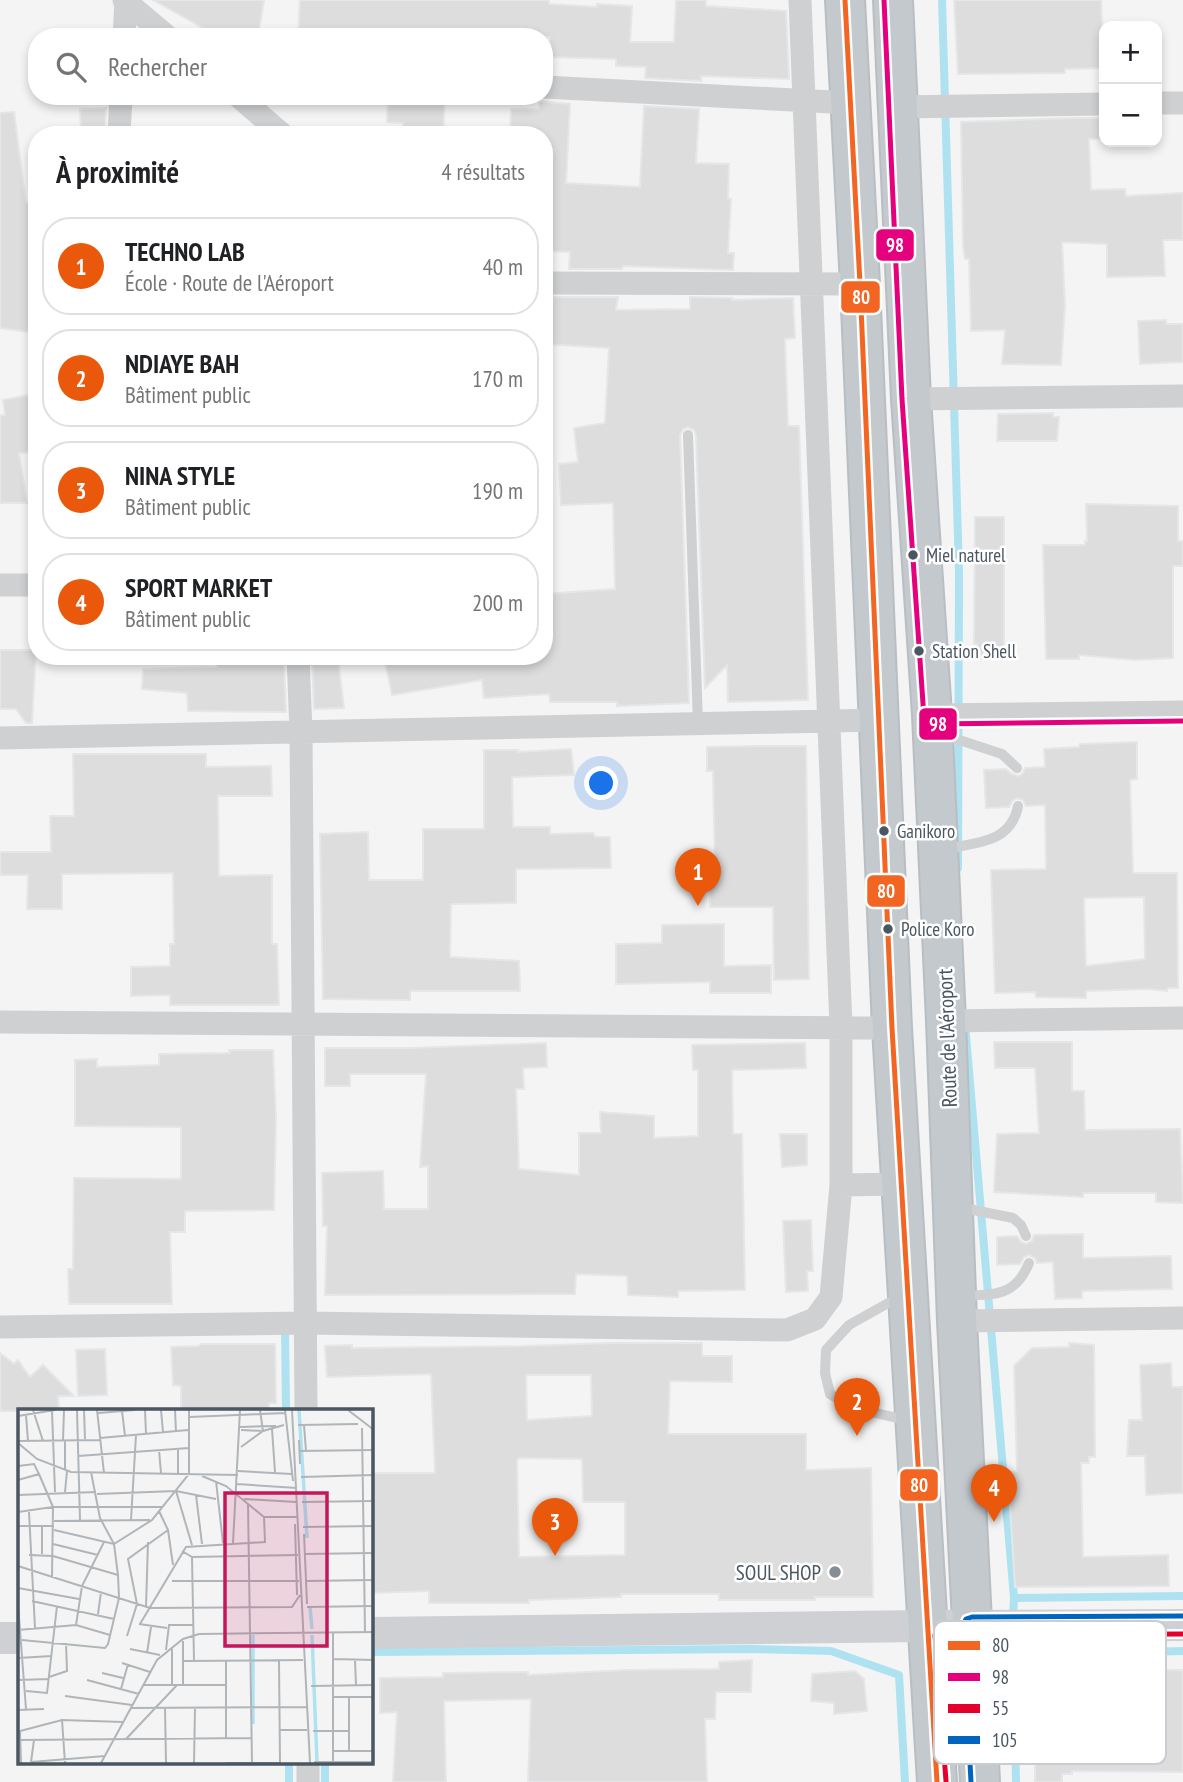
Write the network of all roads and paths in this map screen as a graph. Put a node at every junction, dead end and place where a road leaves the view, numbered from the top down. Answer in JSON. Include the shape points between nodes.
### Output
{"nodes":[{"id":1,"x":125,"y":0,"type":"edge"},
{"id":2,"x":800,"y":0,"type":"edge"},
{"id":3,"x":845,"y":0,"type":"edge"},
{"id":4,"x":893,"y":0,"type":"edge"},
{"id":5,"x":124,"y":28,"type":"edge"},
{"id":6,"x":158,"y":28,"type":"edge"},
{"id":7,"x":553,"y":87,"type":"edge"},
{"id":8,"x":805,"y":102,"type":"junction"},
{"id":9,"x":851,"y":103,"type":"junction"},
{"id":10,"x":1162,"y":103,"type":"edge"},
{"id":11,"x":1183,"y":103,"type":"edge"},
{"id":12,"x":1099,"y":104,"type":"edge"},
{"id":13,"x":121,"y":105,"type":"edge"},
{"id":14,"x":248,"y":105,"type":"edge"},
{"id":15,"x":897,"y":107,"type":"junction"},
{"id":16,"x":119,"y":126,"type":"edge"},
{"id":17,"x":270,"y":126,"type":"edge"},
{"id":18,"x":553,"y":283,"type":"edge"},
{"id":19,"x":810,"y":284,"type":"junction"},
{"id":20,"x":860,"y":284,"type":"junction"},
{"id":21,"x":1183,"y":396,"type":"edge"},
{"id":22,"x":911,"y":399,"type":"junction"},
{"id":23,"x":688,"y":435,"type":"dead end"},
{"id":24,"x":0,"y":584,"type":"edge"},
{"id":25,"x":28,"y":584,"type":"edge"},
{"id":26,"x":298,"y":665,"type":"edge"},
{"id":27,"x":1183,"y":712,"type":"edge"},
{"id":28,"x":878,"y":720,"type":"junction"},
{"id":29,"x":827,"y":721,"type":"junction"},
{"id":30,"x":698,"y":723,"type":"junction"},
{"id":31,"x":932,"y":723,"type":"junction"},
{"id":32,"x":302,"y":732,"type":"junction"},
{"id":33,"x":0,"y":738,"type":"edge"},
{"id":34,"x":1017,"y":768,"type":"dead end"},
{"id":35,"x":1018,"y":806,"type":"dead end"},
{"id":36,"x":938,"y":850,"type":"junction"},
{"id":37,"x":1183,"y":1017,"type":"edge"},
{"id":38,"x":946,"y":1021,"type":"junction"},
{"id":39,"x":0,"y":1022,"type":"edge"},
{"id":40,"x":303,"y":1024,"type":"junction"},
{"id":41,"x":841,"y":1027,"type":"junction"},
{"id":42,"x":892,"y":1028,"type":"junction"},
{"id":43,"x":901,"y":1184,"type":"junction"},
{"id":44,"x":841,"y":1185,"type":"junction"},
{"id":45,"x":953,"y":1206,"type":"junction"},
{"id":46,"x":1026,"y":1236,"type":"dead end"},
{"id":47,"x":1029,"y":1263,"type":"dead end"},
{"id":48,"x":908,"y":1292,"type":"junction"},
{"id":49,"x":956,"y":1309,"type":"junction"},
{"id":50,"x":1183,"y":1318,"type":"edge"},
{"id":51,"x":305,"y":1323,"type":"junction"},
{"id":52,"x":0,"y":1327,"type":"edge"},
{"id":53,"x":306,"y":1409,"type":"edge"},
{"id":54,"x":915,"y":1422,"type":"junction"},
{"id":55,"x":972,"y":1621,"type":"edge"},
{"id":56,"x":926,"y":1626,"type":"junction"},
{"id":57,"x":934,"y":1626,"type":"edge"},
{"id":58,"x":373,"y":1633,"type":"edge"},
{"id":59,"x":0,"y":1638,"type":"edge"},
{"id":60,"x":18,"y":1638,"type":"edge"},
{"id":61,"x":934,"y":1739,"type":"edge"},
{"id":62,"x":308,"y":1764,"type":"edge"},
{"id":63,"x":936,"y":1764,"type":"edge"},
{"id":64,"x":979,"y":1764,"type":"edge"},
{"id":65,"x":308,"y":1782,"type":"edge"},
{"id":66,"x":937,"y":1782,"type":"edge"},
{"id":67,"x":980,"y":1782,"type":"edge"}],
"edges":[{"from":1,"to":5,"type":"street"},
{"from":1,"to":6,"type":"street"},
{"from":2,"to":8,"type":"street"},
{"from":3,"to":9,"type":"highway"},
{"from":4,"to":15,"type":"highway","name":"Route de l'Aéroport"},
{"from":7,"to":8,"type":"street"},
{"from":8,"to":9,"type":"street"},
{"from":8,"to":19,"type":"street"},
{"from":9,"to":20,"type":"highway"},
{"from":10,"to":11,"type":"street"},
{"from":12,"to":15,"type":"street"},
{"from":13,"to":16,"type":"street"},
{"from":14,"to":17,"type":"street"},
{"from":15,"to":22,"type":"highway","name":"Route de l'Aéroport"},
{"from":18,"to":19,"type":"street"},
{"from":19,"to":20,"type":"street"},
{"from":19,"to":29,"type":"street"},
{"from":20,"to":28,"type":"highway"},
{"from":21,"to":22,"type":"street"},
{"from":22,"to":31,"type":"highway","name":"Route de l'Aéroport"},
{"from":23,"to":30,"type":"lane"},
{"from":24,"to":25,"type":"street"},
{"from":26,"to":32,"type":"street"},
{"from":27,"to":31,"type":"street"},
{"from":28,"to":29,"type":"street"},
{"from":28,"to":42,"type":"highway"},
{"from":29,"to":30,"type":"street"},
{"from":29,"to":41,"type":"street"},
{"from":30,"to":32,"type":"street"},
{"from":31,"to":34,"type":"lane","via":[[1002,754]]},
{"from":31,"to":36,"type":"highway","name":"Route de l'Aéroport"},
{"from":32,"to":33,"type":"street"},
{"from":32,"to":40,"type":"street"},
{"from":35,"to":36,"type":"lane","via":[[1015,821],[993,839]]},
{"from":36,"to":38,"type":"highway","name":"Route de l'Aéroport"},
{"from":37,"to":38,"type":"street"},
{"from":38,"to":45,"type":"highway","name":"Route de l'Aéroport"},
{"from":39,"to":40,"type":"street"},
{"from":40,"to":41,"type":"street"},
{"from":40,"to":51,"type":"street"},
{"from":41,"to":42,"type":"street"},
{"from":41,"to":44,"type":"street"},
{"from":42,"to":43,"type":"highway"},
{"from":43,"to":44,"type":"street"},
{"from":43,"to":48,"type":"highway"},
{"from":44,"to":51,"type":"street","via":[[831,1297],[815,1319],[787,1330]]},
{"from":45,"to":46,"type":"lane","via":[[1013,1218]]},
{"from":45,"to":49,"type":"highway","name":"Route de l'Aéroport"},
{"from":47,"to":49,"type":"lane","via":[[1023,1277],[1004,1293]]},
{"from":48,"to":54,"type":"highway"},
{"from":48,"to":54,"type":"lane","via":[[849,1325],[826,1350],[825,1373],[830,1394],[845,1404]]},
{"from":49,"to":50,"type":"street"},
{"from":49,"to":55,"type":"highway","name":"Route de l'Aéroport"},
{"from":51,"to":52,"type":"street"},
{"from":51,"to":53,"type":"street"},
{"from":54,"to":56,"type":"highway"},
{"from":56,"to":57,"type":"main road"},
{"from":56,"to":58,"type":"main road"},
{"from":56,"to":61,"type":"highway"},
{"from":59,"to":60,"type":"main road"},
{"from":62,"to":65,"type":"street"},
{"from":63,"to":66,"type":"highway"},
{"from":64,"to":67,"type":"highway","name":"Route de l'Aéroport"}]}
